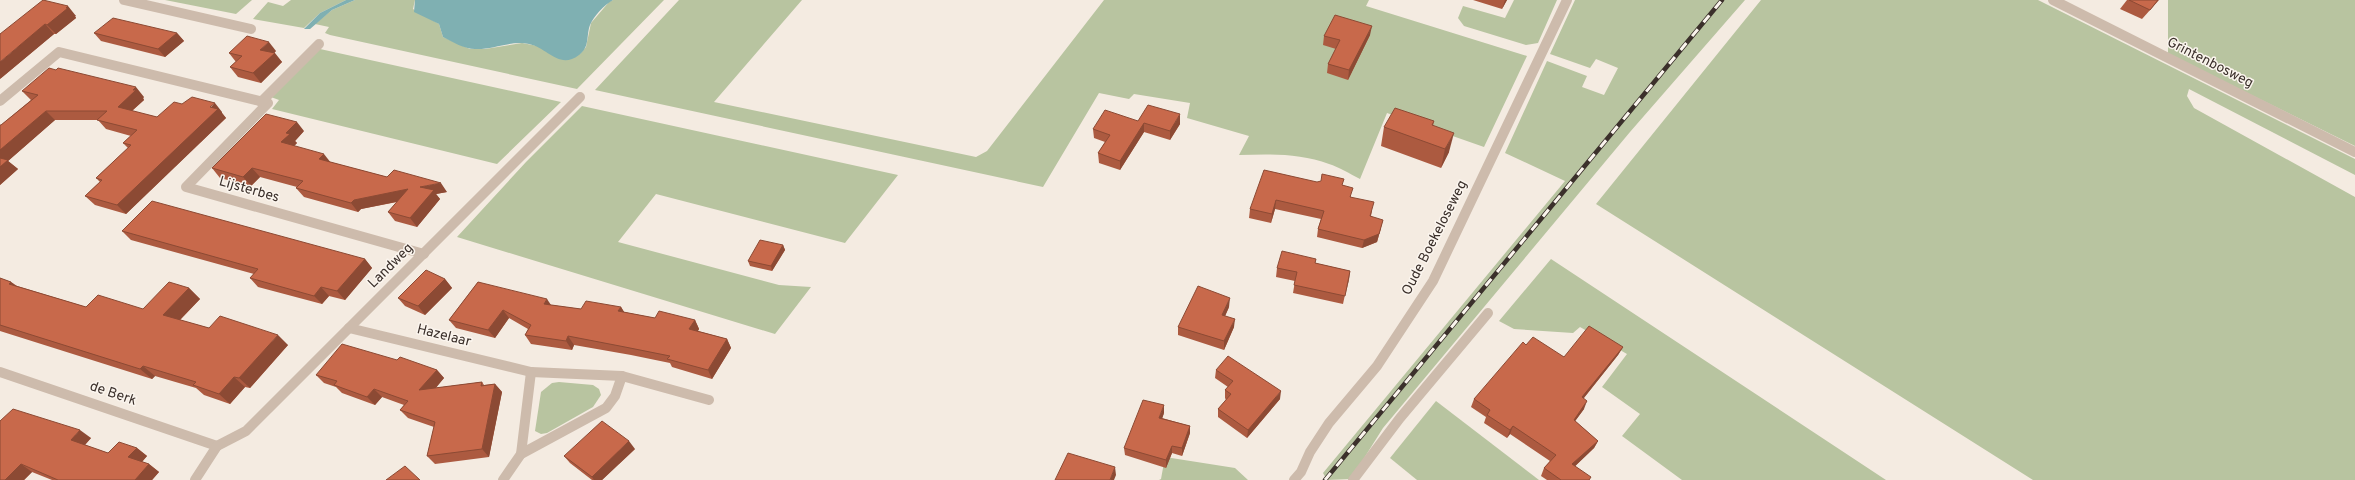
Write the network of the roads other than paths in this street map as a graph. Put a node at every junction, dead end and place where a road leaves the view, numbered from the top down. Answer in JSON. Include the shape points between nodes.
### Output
{"nodes":[{"id":1,"x":124,"y":0,"type":"edge"},
{"id":2,"x":1567,"y":0,"type":"edge"},
{"id":3,"x":2053,"y":0,"type":"edge"},
{"id":4,"x":251,"y":29,"type":"dead end"},
{"id":5,"x":319,"y":44,"type":"dead end"},
{"id":6,"x":580,"y":97,"type":"dead end"},
{"id":7,"x":0,"y":101,"type":"edge"},
{"id":8,"x":261,"y":102,"type":"junction"},
{"id":9,"x":2355,"y":152,"type":"edge"},
{"id":10,"x":424,"y":254,"type":"junction"},
{"id":11,"x":1488,"y":313,"type":"dead end"},
{"id":12,"x":349,"y":328,"type":"junction"},
{"id":13,"x":0,"y":372,"type":"edge"},
{"id":14,"x":531,"y":372,"type":"junction"},
{"id":15,"x":622,"y":376,"type":"junction"},
{"id":16,"x":709,"y":400,"type":"dead end"},
{"id":17,"x":217,"y":446,"type":"junction"},
{"id":18,"x":521,"y":454,"type":"junction"},
{"id":19,"x":1301,"y":478,"type":"edge"},
{"id":20,"x":195,"y":480,"type":"edge"},
{"id":21,"x":503,"y":480,"type":"edge"},
{"id":22,"x":1354,"y":480,"type":"edge"}],
"edges":[{"from":1,"to":4,"type":"street"},
{"from":2,"to":19,"type":"street","name":"Oude Boekeloseweg","via":[[1433,281],[1377,366],[1329,423],[1310,452]]},
{"from":3,"to":9,"type":"street","name":"Grintenbosweg"},
{"from":5,"to":8,"type":"street"},
{"from":6,"to":10,"type":"street","name":"Landweg"},
{"from":7,"to":8,"type":"street","via":[[59,52]]},
{"from":8,"to":10,"type":"street","name":"Lijsterbes","via":[[268,103],[186,187]]},
{"from":10,"to":12,"type":"street","name":"Landweg"},
{"from":11,"to":22,"type":"street","via":[[1400,418]]},
{"from":12,"to":14,"type":"street","name":"Hazelaar"},
{"from":12,"to":17,"type":"street","name":"Landweg","via":[[246,431]]},
{"from":13,"to":17,"type":"street","name":"de Berk"},
{"from":14,"to":15,"type":"street","name":"Hazelaar"},
{"from":14,"to":18,"type":"street"},
{"from":15,"to":16,"type":"street","name":"Hazelaar"},
{"from":15,"to":18,"type":"street","via":[[615,396],[606,408]]},
{"from":17,"to":20,"type":"street"},
{"from":18,"to":21,"type":"street"}]}
